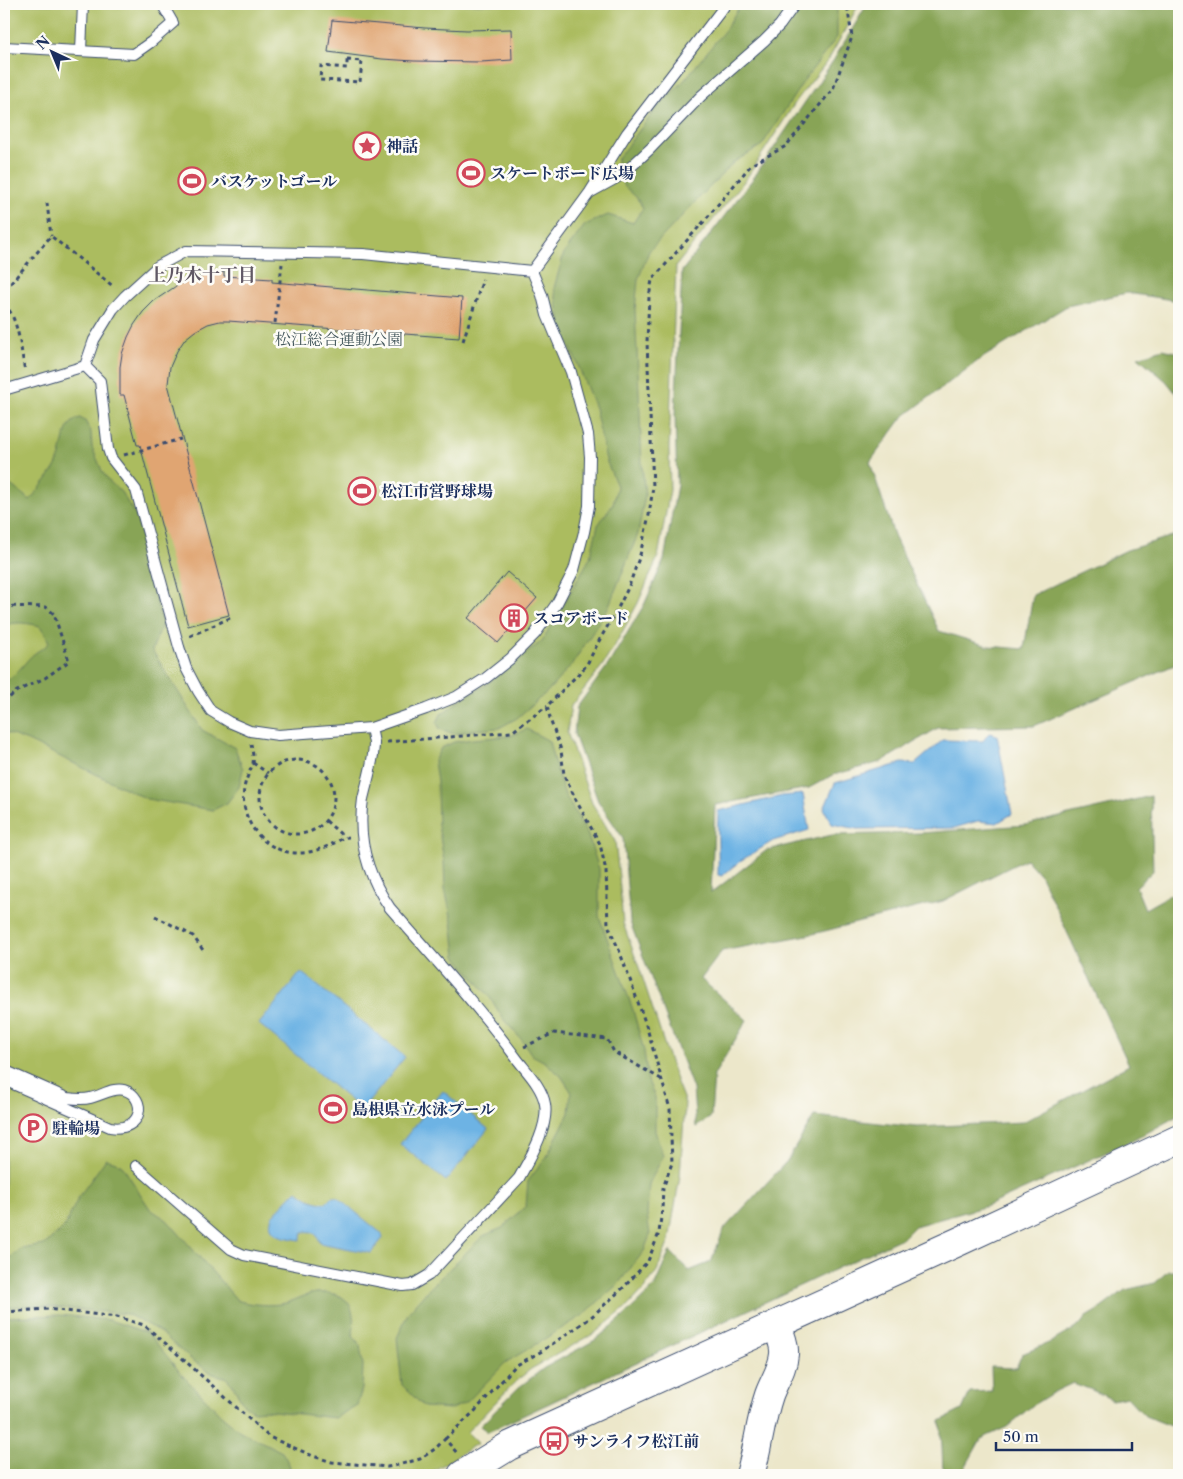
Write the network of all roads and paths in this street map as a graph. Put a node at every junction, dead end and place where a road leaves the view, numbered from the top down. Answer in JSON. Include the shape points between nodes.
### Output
{"nodes":[{"id":1,"x":83,"y":4,"type":"edge"},
{"id":2,"x":162,"y":4,"type":"edge"},
{"id":3,"x":726,"y":4,"type":"edge"},
{"id":4,"x":795,"y":4,"type":"edge"},
{"id":5,"x":847,"y":4,"type":"edge"},
{"id":6,"x":4,"y":47,"type":"edge"},
{"id":7,"x":81,"y":51,"type":"junction"},
{"id":8,"x":347,"y":60,"type":"joint"},
{"id":9,"x":590,"y":192,"type":"junction"},
{"id":10,"x":47,"y":203,"type":"dead end"},
{"id":11,"x":51,"y":236,"type":"junction"},
{"id":12,"x":283,"y":253,"type":"junction"},
{"id":13,"x":487,"y":267,"type":"junction"},
{"id":14,"x":532,"y":271,"type":"junction"},
{"id":15,"x":4,"y":288,"type":"edge"},
{"id":16,"x":125,"y":296,"type":"junction"},
{"id":17,"x":4,"y":304,"type":"edge"},
{"id":18,"x":274,"y":323,"type":"dead end"},
{"id":19,"x":463,"y":340,"type":"dead end"},
{"id":20,"x":86,"y":366,"type":"junction"},
{"id":21,"x":28,"y":383,"type":"junction"},
{"id":22,"x":4,"y":390,"type":"edge"},
{"id":23,"x":181,"y":438,"type":"dead end"},
{"id":24,"x":111,"y":458,"type":"junction"},
{"id":25,"x":4,"y":606,"type":"edge"},
{"id":26,"x":230,"y":618,"type":"dead end"},
{"id":27,"x":177,"y":642,"type":"junction"},
{"id":28,"x":4,"y":702,"type":"edge"},
{"id":29,"x":548,"y":706,"type":"junction"},
{"id":30,"x":371,"y":728,"type":"junction"},
{"id":31,"x":250,"y":731,"type":"junction"},
{"id":32,"x":374,"y":743,"type":"junction"},
{"id":33,"x":253,"y":762,"type":"junction"},
{"id":34,"x":268,"y":773,"type":"junction"},
{"id":35,"x":326,"y":821,"type":"junction"},
{"id":36,"x":362,"y":836,"type":"junction"},
{"id":37,"x":344,"y":837,"type":"junction"},
{"id":38,"x":155,"y":916,"type":"dead end"},
{"id":39,"x":205,"y":953,"type":"dead end"},
{"id":40,"x":522,"y":1047,"type":"dead end"},
{"id":41,"x":4,"y":1070,"type":"edge"},
{"id":42,"x":661,"y":1079,"type":"junction"},
{"id":43,"x":4,"y":1080,"type":"edge"},
{"id":44,"x":1179,"y":1139,"type":"edge"},
{"id":45,"x":136,"y":1166,"type":"dead end"},
{"id":46,"x":4,"y":1312,"type":"edge"},
{"id":47,"x":776,"y":1325,"type":"junction"},
{"id":48,"x":445,"y":1439,"type":"junction"},
{"id":49,"x":462,"y":1467,"type":"edge"},
{"id":50,"x":750,"y":1475,"type":"edge"}],
"edges":[{"from":1,"to":7,"type":"lane"},
{"from":2,"to":7,"type":"lane","via":[[173,22],[134,54]]},
{"from":3,"to":9,"type":"lane","via":[[627,133]]},
{"from":4,"to":9,"type":"lane","via":[[764,41],[701,96],[622,175]]},
{"from":5,"to":29,"type":"path","via":[[852,36],[833,89],[786,146],[750,165],[652,280],[647,342],[653,487],[640,555],[629,586],[586,666]]},
{"from":6,"to":7,"type":"lane"},
{"from":8,"to":8,"type":"path","via":[[347,68],[321,66],[320,80],[360,82],[362,61]]},
{"from":9,"to":14,"type":"lane"},
{"from":10,"to":11,"type":"path"},
{"from":11,"to":15,"type":"path"},
{"from":11,"to":16,"type":"path"},
{"from":12,"to":13,"type":"lane","via":[[363,254]]},
{"from":12,"to":16,"type":"lane","via":[[186,251],[158,266]]},
{"from":12,"to":18,"type":"path"},
{"from":13,"to":14,"type":"lane"},
{"from":13,"to":19,"type":"path"},
{"from":14,"to":30,"type":"lane","via":[[571,372],[588,434],[588,506],[574,570],[557,603],[534,634],[486,678],[456,697]]},
{"from":16,"to":20,"type":"lane","via":[[94,340]]},
{"from":17,"to":21,"type":"path","via":[[13,317]]},
{"from":20,"to":21,"type":"lane"},
{"from":20,"to":24,"type":"lane","via":[[100,381]]},
{"from":21,"to":22,"type":"lane"},
{"from":23,"to":24,"type":"path"},
{"from":24,"to":27,"type":"lane","via":[[136,490]]},
{"from":25,"to":28,"type":"path","via":[[46,607],[54,614],[69,661]]},
{"from":26,"to":27,"type":"path"},
{"from":27,"to":31,"type":"lane","via":[[186,668],[211,711]]},
{"from":29,"to":32,"type":"path","via":[[512,732]]},
{"from":29,"to":42,"type":"path","via":[[564,775],[600,844],[606,870],[608,925],[647,1028]]},
{"from":30,"to":31,"type":"lane","via":[[278,735]]},
{"from":30,"to":32,"type":"lane"},
{"from":31,"to":33,"type":"path"},
{"from":32,"to":36,"type":"lane","via":[[363,801]]},
{"from":33,"to":34,"type":"path"},
{"from":33,"to":37,"type":"path","via":[[243,801],[253,829],[268,844],[284,852],[300,853],[317,850]]},
{"from":34,"to":35,"type":"path","via":[[262,782],[259,801],[266,819],[273,826],[281,831],[300,834]]},
{"from":34,"to":35,"type":"path","via":[[287,760],[311,761],[321,767],[333,787],[332,810]]},
{"from":35,"to":37,"type":"path"},
{"from":36,"to":37,"type":"path"},
{"from":36,"to":45,"type":"lane","via":[[368,866],[380,894],[538,1087],[545,1116],[542,1130],[519,1178],[429,1275],[412,1285],[403,1286],[244,1255],[231,1249]]},
{"from":38,"to":39,"type":"path","via":[[193,936]]},
{"from":40,"to":42,"type":"path","via":[[554,1033],[607,1039],[614,1052]]},
{"from":41,"to":43,"type":"lane","via":[[76,1100],[126,1090],[136,1098],[138,1114],[136,1120],[124,1128],[110,1127]]},
{"from":42,"to":48,"type":"path","via":[[670,1109],[672,1163],[663,1188],[659,1233],[648,1261],[589,1319],[515,1366]]},
{"from":44,"to":47,"type":"street"},
{"from":46,"to":48,"type":"path","via":[[48,1309],[117,1317],[144,1325],[269,1437],[332,1462],[398,1465],[420,1459]]},
{"from":47,"to":49,"type":"street"},
{"from":47,"to":50,"type":"street","via":[[784,1345],[782,1367],[761,1424]]},
{"from":48,"to":49,"type":"path"}]}
